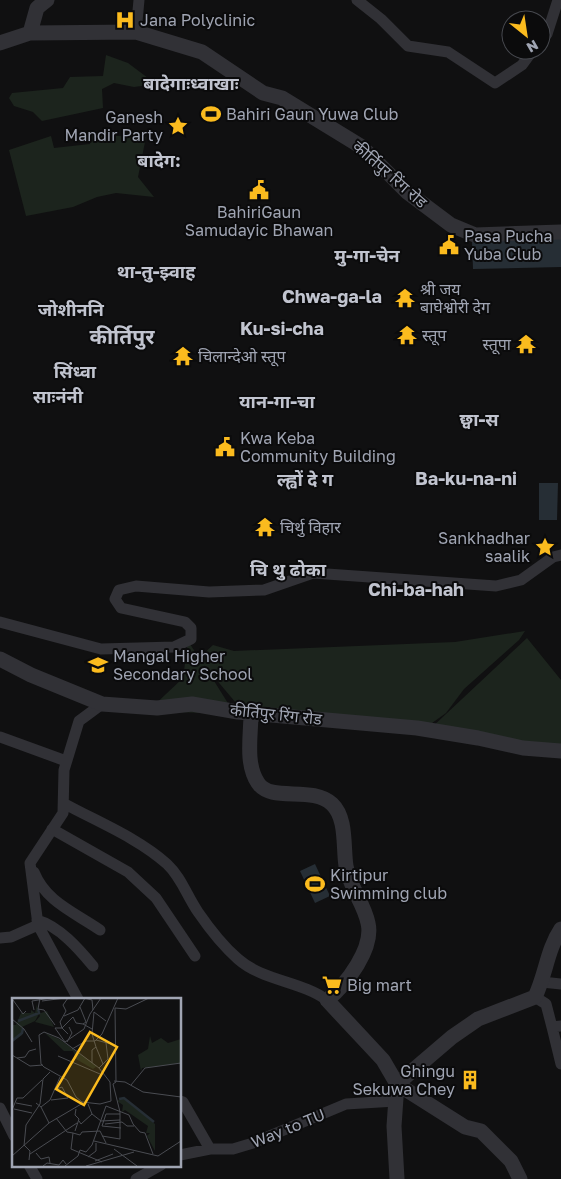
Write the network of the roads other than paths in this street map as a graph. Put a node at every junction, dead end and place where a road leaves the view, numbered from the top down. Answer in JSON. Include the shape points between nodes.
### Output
{"nodes":[{"id":1,"x":47,"y":0,"type":"edge"},
{"id":2,"x":139,"y":0,"type":"edge"},
{"id":3,"x":357,"y":0,"type":"edge"},
{"id":4,"x":558,"y":0,"type":"edge"},
{"id":5,"x":551,"y":22,"type":"edge"},
{"id":6,"x":136,"y":32,"type":"junction"},
{"id":7,"x":30,"y":33,"type":"junction"},
{"id":8,"x":0,"y":43,"type":"edge"},
{"id":9,"x":526,"y":60,"type":"edge"},
{"id":10,"x":561,"y":232,"type":"edge"},
{"id":11,"x":561,"y":556,"type":"edge"},
{"id":12,"x":0,"y":622,"type":"edge"},
{"id":13,"x":0,"y":659,"type":"edge"},
{"id":14,"x":102,"y":704,"type":"junction"},
{"id":15,"x":251,"y":713,"type":"junction"},
{"id":16,"x":0,"y":736,"type":"edge"},
{"id":17,"x":561,"y":751,"type":"edge"},
{"id":18,"x":66,"y":761,"type":"junction"},
{"id":19,"x":65,"y":804,"type":"junction"},
{"id":20,"x":52,"y":829,"type":"junction"},
{"id":21,"x":30,"y":864,"type":"junction"},
{"id":22,"x":37,"y":922,"type":"junction"},
{"id":23,"x":561,"y":929,"type":"edge"},
{"id":24,"x":100,"y":930,"type":"dead end"},
{"id":25,"x":0,"y":938,"type":"edge"},
{"id":26,"x":195,"y":956,"type":"dead end"},
{"id":27,"x":93,"y":966,"type":"dead end"},
{"id":28,"x":542,"y":982,"type":"junction"},
{"id":29,"x":561,"y":984,"type":"edge"},
{"id":30,"x":535,"y":997,"type":"junction"},
{"id":31,"x":77,"y":998,"type":"edge"},
{"id":32,"x":328,"y":1000,"type":"junction"},
{"id":33,"x":557,"y":1027,"type":"edge"},
{"id":34,"x":561,"y":1064,"type":"edge"},
{"id":35,"x":397,"y":1084,"type":"junction"},
{"id":36,"x":181,"y":1101,"type":"edge"},
{"id":37,"x":396,"y":1101,"type":"junction"},
{"id":38,"x":5,"y":1111,"type":"edge"},
{"id":39,"x":12,"y":1130,"type":"edge"},
{"id":40,"x":210,"y":1149,"type":"junction"},
{"id":41,"x":181,"y":1155,"type":"edge"},
{"id":42,"x":30,"y":1166,"type":"edge"},
{"id":43,"x":159,"y":1166,"type":"edge"},
{"id":44,"x":37,"y":1179,"type":"edge"},
{"id":45,"x":136,"y":1179,"type":"edge"},
{"id":46,"x":398,"y":1179,"type":"edge"},
{"id":47,"x":520,"y":1179,"type":"edge"}],
"edges":[{"from":1,"to":7,"type":"street","via":[[38,8]]},
{"from":2,"to":6,"type":"street"},
{"from":3,"to":9,"type":"street","via":[[408,46],[448,52],[495,83]]},
{"from":4,"to":5,"type":"street"},
{"from":6,"to":7,"type":"street","name":"कीर्तिपुर रिंग रोड"},
{"from":6,"to":10,"type":"street","name":"कीर्तिपुर रिंग रोड","via":[[202,52],[263,93],[282,98],[362,147],[407,192],[451,225],[476,235]]},
{"from":7,"to":8,"type":"street","name":"कीर्तिपुर रिंग रोड"},
{"from":11,"to":12,"type":"street","via":[[521,580],[496,586],[312,573],[264,590],[209,592],[136,586],[119,590],[115,600],[121,608],[185,622],[191,628],[190,639],[174,647],[101,649]]},
{"from":13,"to":14,"type":"street","name":"कीर्तिपुर रिंग रोड","via":[[30,675]]},
{"from":14,"to":15,"type":"street","name":"कीर्तिपुर रिंग रोड","via":[[157,708],[192,704]]},
{"from":14,"to":18,"type":"street","via":[[79,721]]},
{"from":15,"to":17,"type":"street","name":"कीर्तिपुर रिंग रोड","via":[[416,728],[523,748]]},
{"from":15,"to":32,"type":"street","via":[[252,774],[259,786],[270,792],[321,796],[333,805],[338,813],[346,868],[368,922],[369,937],[364,956]]},
{"from":16,"to":18,"type":"street"},
{"from":18,"to":19,"type":"street"},
{"from":19,"to":20,"type":"street"},
{"from":19,"to":32,"type":"street","via":[[140,844],[166,864],[182,883],[198,912],[247,966]]},
{"from":20,"to":21,"type":"street"},
{"from":20,"to":26,"type":"street","via":[[128,872],[156,898]]},
{"from":21,"to":22,"type":"street"},
{"from":21,"to":24,"type":"street","via":[[49,897]]},
{"from":22,"to":25,"type":"street","via":[[10,937]]},
{"from":22,"to":27,"type":"street","via":[[45,922],[78,948]]},
{"from":22,"to":31,"type":"street"},
{"from":23,"to":28,"type":"street","via":[[551,944]]},
{"from":28,"to":29,"type":"street"},
{"from":28,"to":30,"type":"street"},
{"from":30,"to":33,"type":"street","via":[[546,1004]]},
{"from":30,"to":35,"type":"street","via":[[478,1019]]},
{"from":32,"to":35,"type":"street","via":[[383,1060]]},
{"from":33,"to":34,"type":"street"},
{"from":35,"to":37,"type":"street"},
{"from":35,"to":47,"type":"street","via":[[465,1127],[481,1131],[511,1161]]},
{"from":36,"to":40,"type":"street"},
{"from":37,"to":40,"type":"street","name":"Way to TU","via":[[346,1104],[254,1143],[233,1149]]},
{"from":37,"to":46,"type":"street","via":[[394,1126]]},
{"from":38,"to":39,"type":"street"},
{"from":40,"to":41,"type":"street","name":"Way to TU"},
{"from":42,"to":44,"type":"street"},
{"from":43,"to":45,"type":"street"}]}
